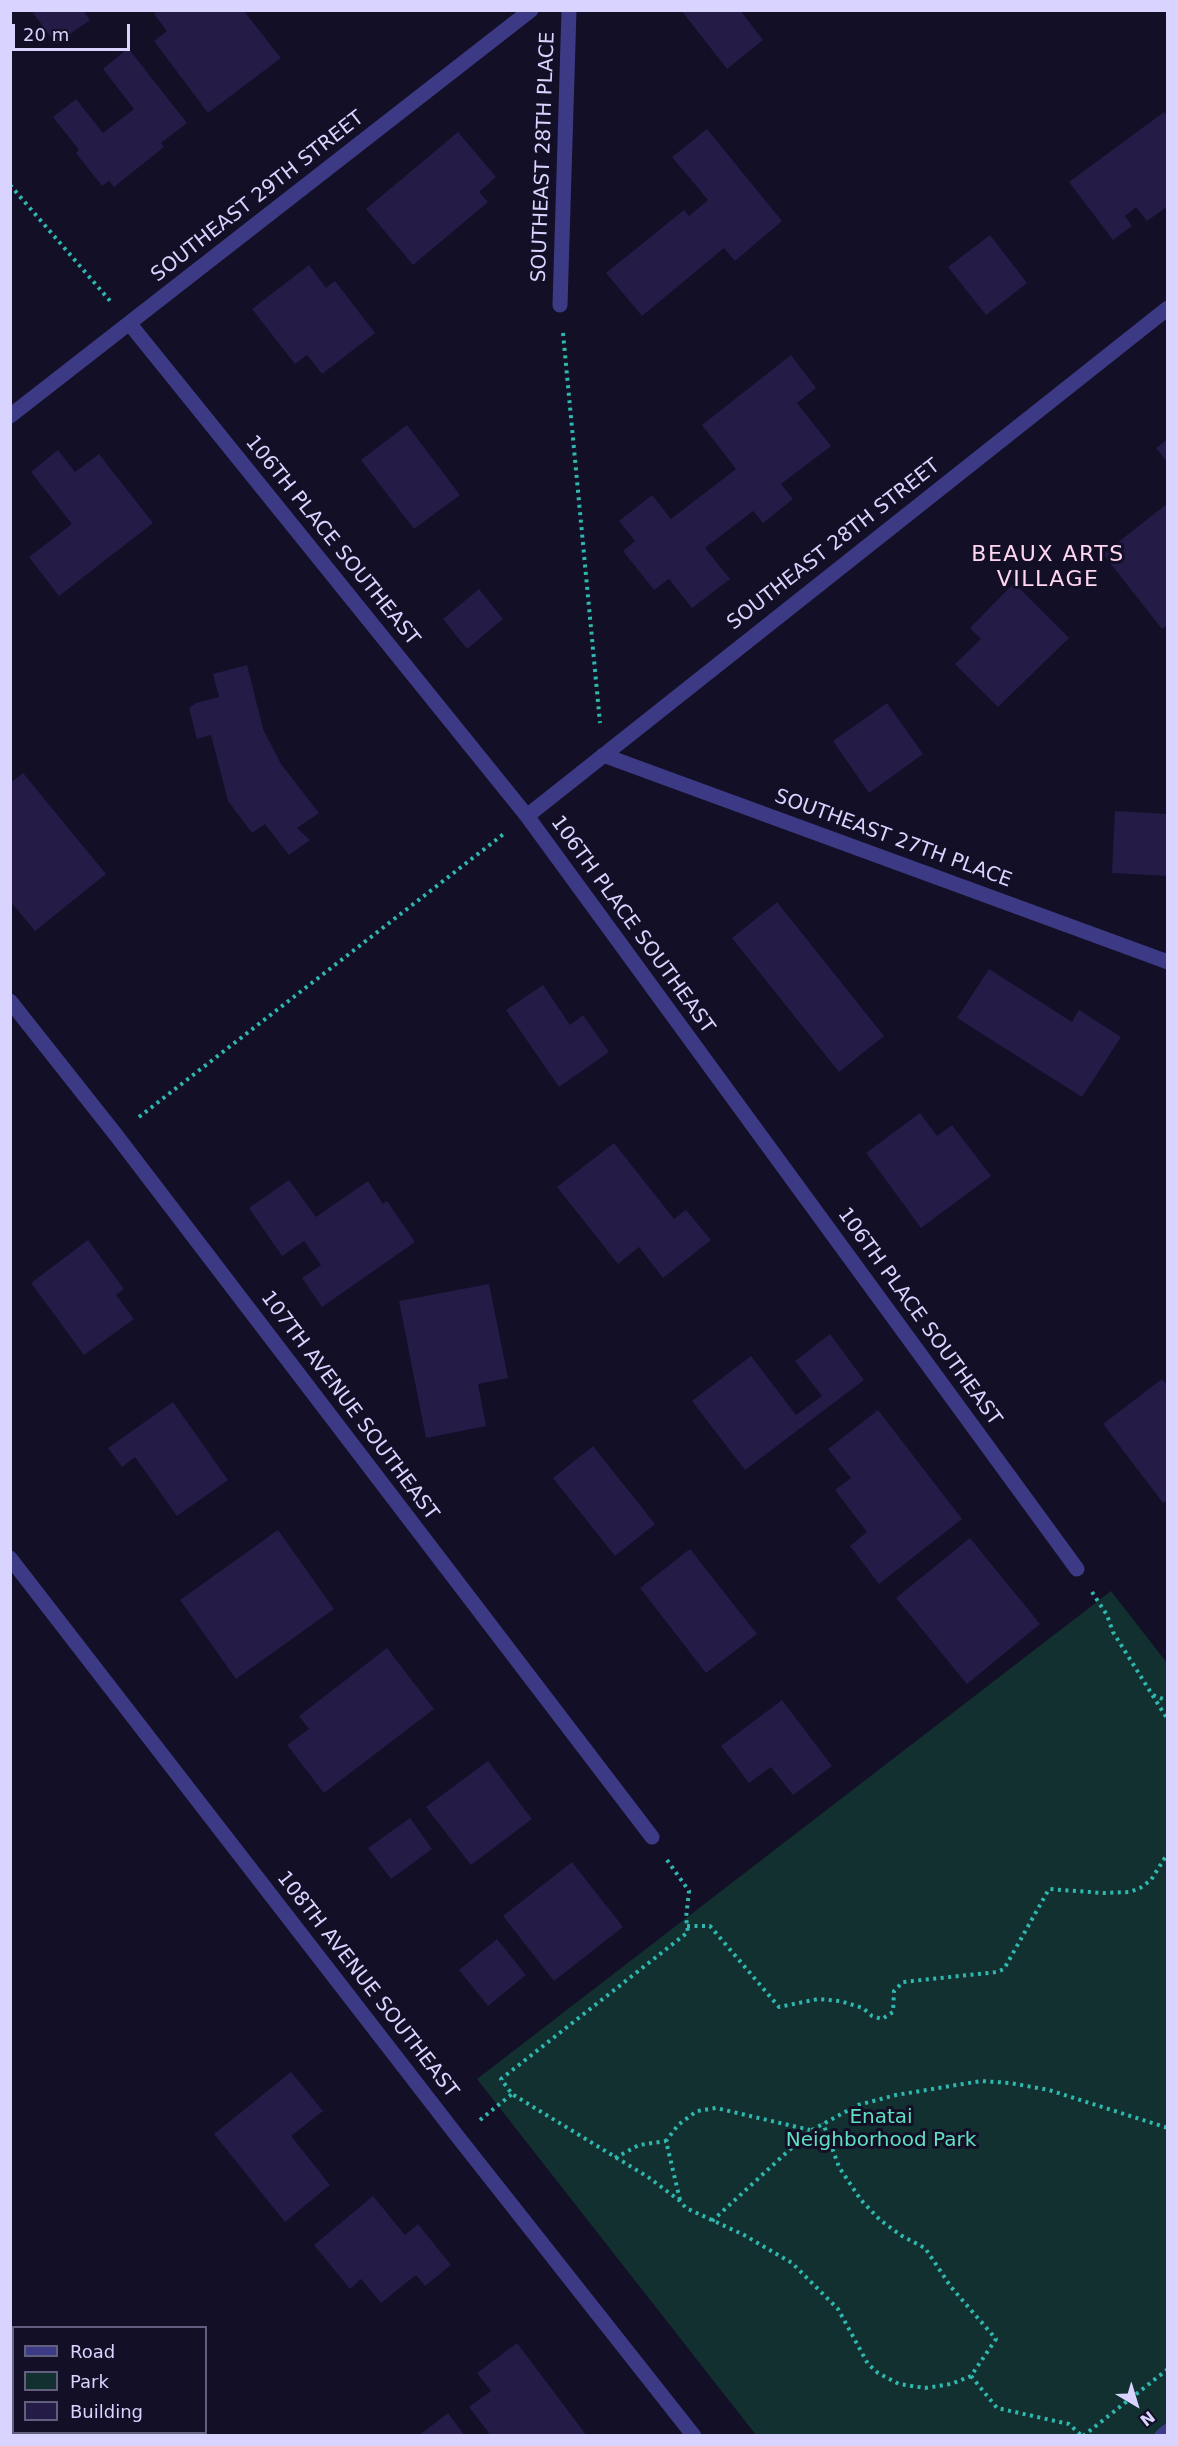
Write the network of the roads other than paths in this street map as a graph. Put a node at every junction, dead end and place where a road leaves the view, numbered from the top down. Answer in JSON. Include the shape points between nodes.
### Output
{"nodes":[{"id":1,"x":531,"y":10,"type":"edge"},
{"id":2,"x":569,"y":10,"type":"edge"},
{"id":3,"x":560,"y":305,"type":"road end"},
{"id":4,"x":1167,"y":308,"type":"edge"},
{"id":5,"x":129,"y":323,"type":"junction"},
{"id":6,"x":10,"y":416,"type":"edge"},
{"id":7,"x":603,"y":755,"type":"junction"},
{"id":8,"x":527,"y":816,"type":"junction"},
{"id":9,"x":1167,"y":962,"type":"edge"},
{"id":10,"x":10,"y":1001,"type":"edge"},
{"id":11,"x":10,"y":1558,"type":"edge"},
{"id":12,"x":1077,"y":1569,"type":"road end"},
{"id":13,"x":652,"y":1837,"type":"road end"},
{"id":14,"x":1167,"y":2432,"type":"edge"},
{"id":15,"x":694,"y":2436,"type":"edge"},
{"id":16,"x":1162,"y":2436,"type":"edge"}],
"edges":[{"from":1,"to":5,"type":"street","name":"SOUTHEAST 29TH STREET"},
{"from":2,"to":3,"type":"street","name":"SOUTHEAST 28TH PLACE"},
{"from":4,"to":7,"type":"street","name":"SOUTHEAST 28TH STREET"},
{"from":5,"to":6,"type":"street","name":"SOUTHEAST 29TH STREET"},
{"from":5,"to":8,"type":"street","name":"106TH PLACE SOUTHEAST"},
{"from":7,"to":8,"type":"street","name":"SOUTHEAST 28TH STREET"},
{"from":7,"to":9,"type":"street","name":"SOUTHEAST 27TH PLACE"},
{"from":8,"to":12,"type":"street","name":"106TH PLACE SOUTHEAST"},
{"from":10,"to":13,"type":"street","name":"107TH AVENUE SOUTHEAST"},
{"from":11,"to":15,"type":"street","name":"108TH AVENUE SOUTHEAST"},
{"from":14,"to":16,"type":"street"}]}
